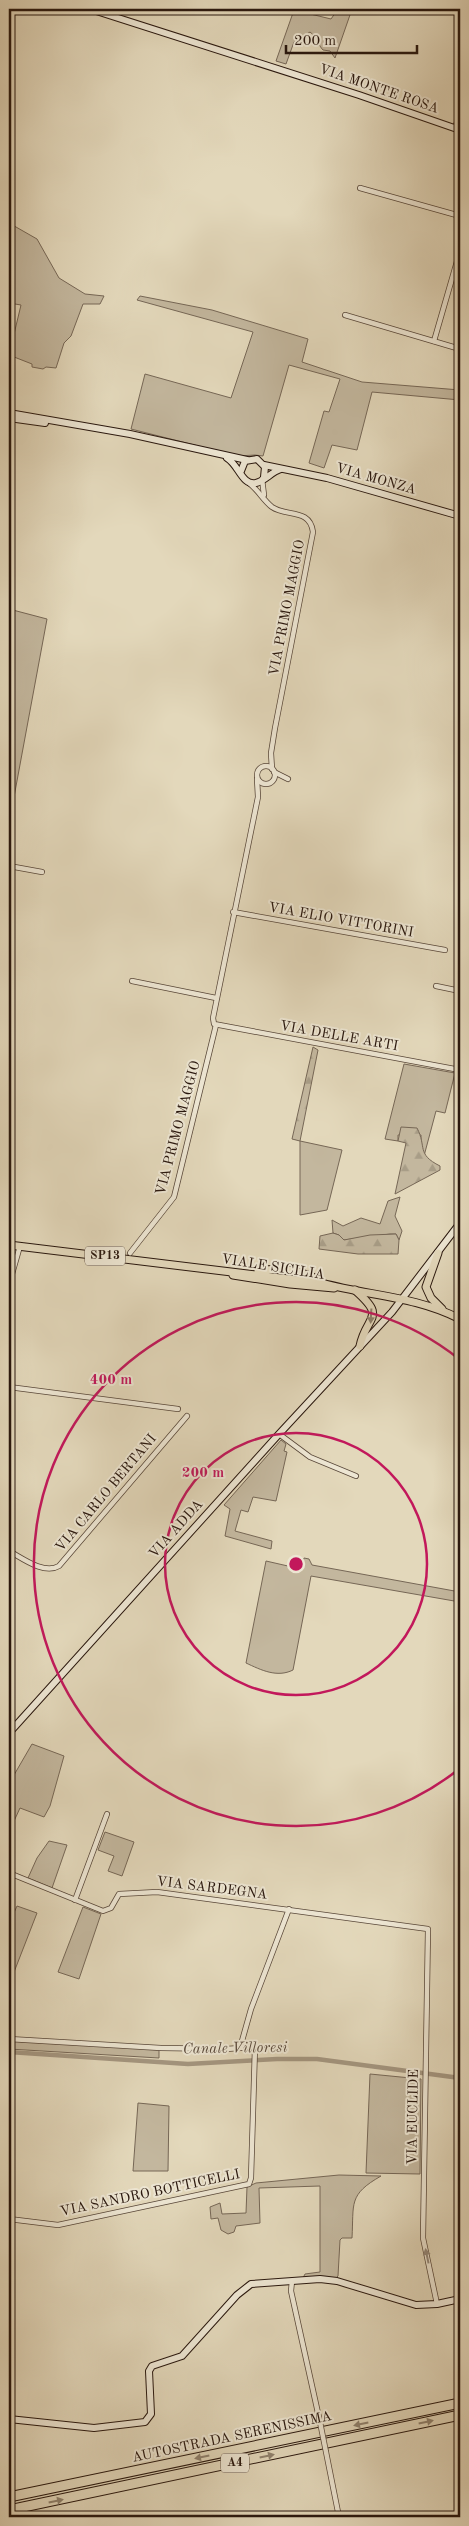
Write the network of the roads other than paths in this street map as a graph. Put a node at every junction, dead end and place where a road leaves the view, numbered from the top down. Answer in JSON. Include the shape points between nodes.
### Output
{"nodes":[{"id":1,"x":90,"y":9,"type":"edge"},
{"id":2,"x":460,"y":113,"type":"edge"},
{"id":3,"x":458,"y":129,"type":"edge"},
{"id":4,"x":360,"y":188,"type":"dead end"},
{"id":5,"x":460,"y":216,"type":"edge"},
{"id":6,"x":460,"y":251,"type":"edge"},
{"id":7,"x":454,"y":275,"type":"junction"},
{"id":8,"x":460,"y":277,"type":"edge"},
{"id":9,"x":345,"y":315,"type":"dead end"},
{"id":10,"x":434,"y":342,"type":"junction"},
{"id":11,"x":460,"y":349,"type":"edge"},
{"id":12,"x":10,"y":416,"type":"edge"},
{"id":13,"x":210,"y":451,"type":"junction"},
{"id":14,"x":247,"y":460,"type":"junction"},
{"id":15,"x":264,"y":465,"type":"junction"},
{"id":16,"x":285,"y":469,"type":"junction"},
{"id":17,"x":241,"y":471,"type":"junction"},
{"id":18,"x":263,"y":478,"type":"junction"},
{"id":19,"x":249,"y":483,"type":"junction"},
{"id":20,"x":265,"y":497,"type":"junction"},
{"id":21,"x":460,"y":516,"type":"edge"},
{"id":22,"x":271,"y":753,"type":"junction"},
{"id":23,"x":262,"y":767,"type":"junction"},
{"id":24,"x":273,"y":770,"type":"junction"},
{"id":25,"x":257,"y":780,"type":"junction"},
{"id":26,"x":271,"y":783,"type":"junction"},
{"id":27,"x":258,"y":797,"type":"junction"},
{"id":28,"x":9,"y":866,"type":"edge"},
{"id":29,"x":42,"y":872,"type":"dead end"},
{"id":30,"x":233,"y":912,"type":"junction"},
{"id":31,"x":445,"y":950,"type":"dead end"},
{"id":32,"x":132,"y":980,"type":"dead end"},
{"id":33,"x":436,"y":986,"type":"dead end"},
{"id":34,"x":460,"y":991,"type":"edge"},
{"id":35,"x":216,"y":998,"type":"junction"},
{"id":36,"x":215,"y":1024,"type":"junction"},
{"id":37,"x":460,"y":1070,"type":"edge"},
{"id":38,"x":460,"y":1223,"type":"edge"},
{"id":39,"x":10,"y":1246,"type":"edge"},
{"id":40,"x":20,"y":1246,"type":"junction"},
{"id":41,"x":130,"y":1253,"type":"dead end"},
{"id":42,"x":438,"y":1253,"type":"junction"},
{"id":43,"x":201,"y":1268,"type":"junction"},
{"id":44,"x":290,"y":1270,"type":"junction"},
{"id":45,"x":249,"y":1273,"type":"junction"},
{"id":46,"x":12,"y":1274,"type":"junction"},
{"id":47,"x":296,"y":1279,"type":"junction"},
{"id":48,"x":285,"y":1282,"type":"junction"},
{"id":49,"x":322,"y":1283,"type":"junction"},
{"id":50,"x":342,"y":1288,"type":"junction"},
{"id":51,"x":354,"y":1290,"type":"junction"},
{"id":52,"x":404,"y":1298,"type":"junction"},
{"id":53,"x":9,"y":1303,"type":"edge"},
{"id":54,"x":444,"y":1311,"type":"junction"},
{"id":55,"x":460,"y":1319,"type":"edge"},
{"id":56,"x":360,"y":1346,"type":"junction"},
{"id":57,"x":9,"y":1387,"type":"edge"},
{"id":58,"x":178,"y":1409,"type":"dead end"},
{"id":59,"x":187,"y":1416,"type":"dead end"},
{"id":60,"x":279,"y":1434,"type":"junction"},
{"id":61,"x":356,"y":1476,"type":"dead end"},
{"id":62,"x":9,"y":1551,"type":"edge"},
{"id":63,"x":9,"y":1734,"type":"edge"},
{"id":64,"x":107,"y":1814,"type":"dead end"},
{"id":65,"x":9,"y":1873,"type":"edge"},
{"id":66,"x":74,"y":1900,"type":"junction"},
{"id":67,"x":289,"y":1908,"type":"junction"},
{"id":68,"x":428,"y":1929,"type":"joint"},
{"id":69,"x":9,"y":2039,"type":"edge"},
{"id":70,"x":240,"y":2048,"type":"junction"},
{"id":71,"x":9,"y":2219,"type":"edge"},
{"id":72,"x":292,"y":2281,"type":"junction"},
{"id":73,"x":460,"y":2299,"type":"edge"},
{"id":74,"x":437,"y":2304,"type":"junction"},
{"id":75,"x":460,"y":2403,"type":"edge"},
{"id":76,"x":460,"y":2414,"type":"edge"},
{"id":77,"x":9,"y":2419,"type":"edge"},
{"id":78,"x":9,"y":2497,"type":"edge"},
{"id":79,"x":9,"y":2510,"type":"edge"},
{"id":80,"x":339,"y":2517,"type":"edge"}],
"edges":[{"from":1,"to":3,"type":"main road","name":"VIA MONTE ROSA"},
{"from":2,"to":3,"type":"street"},
{"from":4,"to":5,"type":"street"},
{"from":6,"to":7,"type":"street"},
{"from":7,"to":8,"type":"street"},
{"from":7,"to":10,"type":"street"},
{"from":9,"to":10,"type":"street"},
{"from":10,"to":11,"type":"street"},
{"from":12,"to":13,"type":"main road"},
{"from":13,"to":14,"type":"main road"},
{"from":13,"to":17,"type":"main road","via":[[231,460]]},
{"from":14,"to":15,"type":"main road","via":[[256,458]]},
{"from":14,"to":17,"type":"main road"},
{"from":15,"to":16,"type":"main road","name":"VIA MONZA"},
{"from":15,"to":18,"type":"main road"},
{"from":16,"to":18,"type":"main road"},
{"from":16,"to":21,"type":"main road","name":"VIA MONZA"},
{"from":17,"to":19,"type":"main road"},
{"from":18,"to":19,"type":"main road"},
{"from":18,"to":20,"type":"street"},
{"from":19,"to":20,"type":"street","name":"VIA PRIMO MAGGIO"},
{"from":20,"to":22,"type":"street","name":"VIA PRIMO MAGGIO","via":[[275,508],[305,517],[314,532]]},
{"from":22,"to":23,"type":"street","name":"VIA PRIMO MAGGIO"},
{"from":22,"to":24,"type":"street","name":"VIA PRIMO MAGGIO"},
{"from":23,"to":24,"type":"street"},
{"from":23,"to":25,"type":"street","name":"VIA PRIMO MAGGIO","via":[[256,773]]},
{"from":24,"to":26,"type":"street","name":"VIA PRIMO MAGGIO"},
{"from":24,"to":26,"type":"street","via":[[288,779]]},
{"from":25,"to":26,"type":"street","via":[[263,784]]},
{"from":25,"to":27,"type":"street","name":"VIA PRIMO MAGGIO"},
{"from":26,"to":27,"type":"street","name":"VIA PRIMO MAGGIO"},
{"from":27,"to":30,"type":"street","name":"VIA PRIMO MAGGIO"},
{"from":28,"to":29,"type":"street"},
{"from":30,"to":31,"type":"street","name":"VIA ELIO VITTORINI"},
{"from":30,"to":35,"type":"street","name":"VIA PRIMO MAGGIO"},
{"from":32,"to":35,"type":"street"},
{"from":33,"to":34,"type":"street"},
{"from":35,"to":36,"type":"street","name":"VIA PRIMO MAGGIO"},
{"from":36,"to":37,"type":"street","name":"VIA DELLE ARTI"},
{"from":36,"to":41,"type":"street","name":"VIA PRIMO MAGGIO","via":[[174,1197]]},
{"from":38,"to":42,"type":"main road","name":"VIA ADDA"},
{"from":39,"to":40,"type":"main road","name":"VIALE SICILIA","number":"SP13"},
{"from":39,"to":46,"type":"street"},
{"from":40,"to":43,"type":"main road","name":"VIALE SICILIA","number":"SP13"},
{"from":40,"to":46,"type":"street"},
{"from":42,"to":52,"type":"main road","name":"VIA ADDA"},
{"from":42,"to":54,"type":"main road","via":[[427,1279],[427,1288],[431,1298]]},
{"from":43,"to":45,"type":"main road","name":"VIALE SICILIA","number":"SP13"},
{"from":43,"to":48,"type":"main road","name":"VIALE SICILIA","number":"SP13"},
{"from":44,"to":45,"type":"main road"},
{"from":44,"to":47,"type":"main road"},
{"from":44,"to":48,"type":"main road","via":[[283,1272]]},
{"from":44,"to":49,"type":"main road","via":[[312,1276]]},
{"from":45,"to":48,"type":"main road","name":"VIALE SICILIA","number":"SP13"},
{"from":46,"to":53,"type":"street"},
{"from":47,"to":48,"type":"main road"},
{"from":47,"to":48,"type":"main road","name":"VIALE SICILIA","number":"SP13"},
{"from":47,"to":49,"type":"main road","name":"VIALE SICILIA","number":"SP13"},
{"from":48,"to":50,"type":"main road","name":"VIALE SICILIA","number":"SP13","via":[[322,1289]]},
{"from":49,"to":50,"type":"main road","name":"VIALE SICILIA","number":"SP13"},
{"from":50,"to":51,"type":"main road","name":"VIALE SICILIA","number":"SP13"},
{"from":51,"to":52,"type":"main road","name":"VIALE SICILIA","number":"SP13"},
{"from":51,"to":56,"type":"main road","one_way":true,"via":[[373,1310]]},
{"from":52,"to":54,"type":"main road","number":"SP13"},
{"from":52,"to":56,"type":"main road","name":"VIA ADDA"},
{"from":54,"to":55,"type":"main road","number":"SP13"},
{"from":56,"to":60,"type":"main road","name":"VIA ADDA"},
{"from":57,"to":58,"type":"street"},
{"from":59,"to":62,"type":"street","name":"VIA CARLO BERTANI","via":[[59,1566],[42,1568]]},
{"from":60,"to":61,"type":"street","via":[[310,1457]]},
{"from":60,"to":63,"type":"main road","name":"VIA ADDA"},
{"from":64,"to":66,"type":"street"},
{"from":65,"to":66,"type":"street","name":"VIA SARDEGNA"},
{"from":66,"to":67,"type":"street","name":"VIA SARDEGNA","via":[[103,1911],[111,1908],[119,1894],[157,1892],[259,1907]]},
{"from":67,"to":68,"type":"street","name":"VIA SARDEGNA"},
{"from":67,"to":70,"type":"street","via":[[251,2009]]},
{"from":74,"to":68,"type":"street","name":"VIA EUCLIDE","one_way":true,"via":[[423,2238]]},
{"from":69,"to":70,"type":"street","via":[[160,2048]]},
{"from":70,"to":71,"type":"street","name":"VIA SANDRO BOTTICELLI","via":[[255,2047],[249,2184],[58,2224]]},
{"from":72,"to":74,"type":"main road","via":[[337,2281],[416,2305]]},
{"from":72,"to":77,"type":"main road","via":[[251,2284],[182,2356],[173,2361],[154,2363],[150,2371],[149,2420],[94,2428]]},
{"from":72,"to":80,"type":"street","bridge":true,"via":[[291,2292]]},
{"from":73,"to":74,"type":"main road"},
{"from":75,"to":78,"type":"highway","name":"AUTOSTRADA SERENISSIMA","number":"A4","one_way":true},
{"from":79,"to":76,"type":"highway","name":"AUTOSTRADA SERENISSIMA","number":"A4","one_way":true}]}
